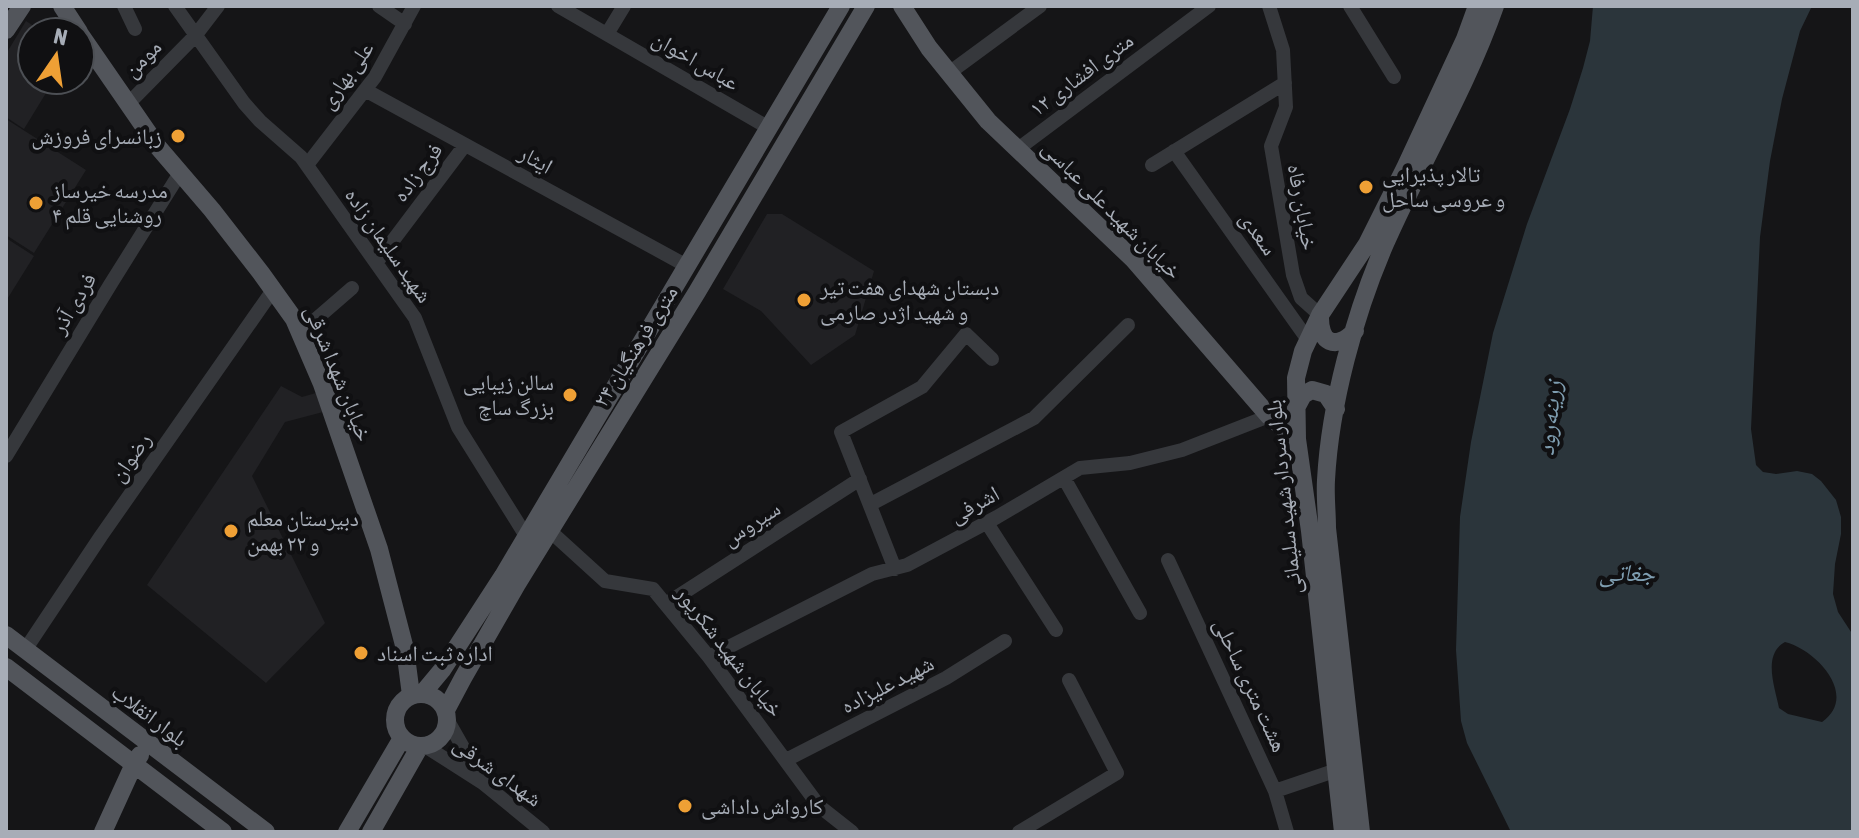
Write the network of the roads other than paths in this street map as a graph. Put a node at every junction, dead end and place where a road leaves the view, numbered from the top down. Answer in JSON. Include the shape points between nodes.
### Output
{"nodes":[{"id":1,"x":22,"y":6,"type":"edge"},
{"id":2,"x":124,"y":6,"type":"edge"},
{"id":3,"x":175,"y":6,"type":"edge"},
{"id":4,"x":218,"y":6,"type":"edge"},
{"id":5,"x":379,"y":6,"type":"edge"},
{"id":6,"x":414,"y":6,"type":"edge"},
{"id":7,"x":558,"y":6,"type":"edge"},
{"id":8,"x":624,"y":6,"type":"edge"},
{"id":9,"x":841,"y":6,"type":"edge"},
{"id":10,"x":866,"y":6,"type":"edge"},
{"id":11,"x":902,"y":6,"type":"edge"},
{"id":12,"x":1040,"y":6,"type":"edge"},
{"id":13,"x":1209,"y":6,"type":"edge"},
{"id":14,"x":1269,"y":6,"type":"edge"},
{"id":15,"x":1350,"y":6,"type":"edge"},
{"id":16,"x":1477,"y":6,"type":"edge"},
{"id":17,"x":1495,"y":6,"type":"edge"},
{"id":18,"x":405,"y":24,"type":"junction"},
{"id":19,"x":135,"y":29,"type":"dead end"},
{"id":20,"x":6,"y":30,"type":"edge"},
{"id":21,"x":607,"y":34,"type":"junction"},
{"id":22,"x":195,"y":36,"type":"junction"},
{"id":23,"x":96,"y":57,"type":"edge"},
{"id":24,"x":949,"y":73,"type":"junction"},
{"id":25,"x":1394,"y":77,"type":"dead end"},
{"id":26,"x":1285,"y":83,"type":"junction"},
{"id":27,"x":365,"y":90,"type":"junction"},
{"id":28,"x":128,"y":104,"type":"junction"},
{"id":29,"x":769,"y":128,"type":"junction"},
{"id":30,"x":787,"y":139,"type":"junction"},
{"id":31,"x":465,"y":145,"type":"junction"},
{"id":32,"x":1018,"y":149,"type":"junction"},
{"id":33,"x":1174,"y":151,"type":"junction"},
{"id":34,"x":307,"y":165,"type":"junction"},
{"id":35,"x":1152,"y":165,"type":"dead end"},
{"id":36,"x":180,"y":173,"type":"junction"},
{"id":37,"x":376,"y":263,"type":"junction"},
{"id":38,"x":687,"y":266,"type":"junction"},
{"id":39,"x":352,"y":288,"type":"dead end"},
{"id":40,"x":273,"y":290,"type":"junction"},
{"id":41,"x":1320,"y":315,"type":"junction"},
{"id":42,"x":1128,"y":325,"type":"dead end"},
{"id":43,"x":1355,"y":331,"type":"junction"},
{"id":44,"x":300,"y":333,"type":"junction"},
{"id":45,"x":1308,"y":340,"type":"junction"},
{"id":46,"x":992,"y":359,"type":"dead end"},
{"id":47,"x":1296,"y":408,"type":"junction"},
{"id":48,"x":1336,"y":409,"type":"junction"},
{"id":49,"x":1269,"y":416,"type":"junction"},
{"id":50,"x":1297,"y":439,"type":"junction"},
{"id":51,"x":6,"y":456,"type":"edge"},
{"id":52,"x":1064,"y":478,"type":"junction"},
{"id":53,"x":860,"y":479,"type":"junction"},
{"id":54,"x":871,"y":504,"type":"junction"},
{"id":55,"x":987,"y":523,"type":"junction"},
{"id":56,"x":550,"y":531,"type":"junction"},
{"id":57,"x":526,"y":536,"type":"junction"},
{"id":58,"x":1168,"y":560,"type":"dead end"},
{"id":59,"x":895,"y":569,"type":"junction"},
{"id":60,"x":666,"y":604,"type":"junction"},
{"id":61,"x":1140,"y":613,"type":"dead end"},
{"id":62,"x":1056,"y":630,"type":"dead end"},
{"id":63,"x":6,"y":635,"type":"edge"},
{"id":64,"x":1005,"y":641,"type":"dead end"},
{"id":65,"x":25,"y":650,"type":"junction"},
{"id":66,"x":709,"y":657,"type":"junction"},
{"id":67,"x":6,"y":667,"type":"edge"},
{"id":68,"x":1069,"y":680,"type":"dead end"},
{"id":69,"x":417,"y":694,"type":"junction"},
{"id":70,"x":447,"y":716,"type":"junction"},
{"id":71,"x":402,"y":738,"type":"junction"},
{"id":72,"x":148,"y":743,"type":"junction"},
{"id":73,"x":423,"y":746,"type":"junction"},
{"id":74,"x":786,"y":760,"type":"junction"},
{"id":75,"x":134,"y":764,"type":"junction"},
{"id":76,"x":1337,"y":770,"type":"junction"},
{"id":77,"x":483,"y":783,"type":"junction"},
{"id":78,"x":1275,"y":791,"type":"junction"},
{"id":79,"x":103,"y":832,"type":"edge"},
{"id":80,"x":223,"y":832,"type":"edge"},
{"id":81,"x":266,"y":832,"type":"edge"},
{"id":82,"x":347,"y":832,"type":"edge"},
{"id":83,"x":371,"y":832,"type":"edge"},
{"id":84,"x":543,"y":832,"type":"edge"},
{"id":85,"x":852,"y":832,"type":"edge"},
{"id":86,"x":1019,"y":832,"type":"edge"},
{"id":87,"x":1287,"y":832,"type":"edge"},
{"id":88,"x":1343,"y":832,"type":"edge"},
{"id":89,"x":1361,"y":832,"type":"edge"}],
"edges":[{"from":1,"to":20,"type":"main road"},
{"from":2,"to":19,"type":"street"},
{"from":3,"to":22,"type":"street","name":"شهید سلیمان زاده"},
{"from":4,"to":22,"type":"street","name":"مومن"},
{"from":5,"to":18,"type":"street"},
{"from":6,"to":18,"type":"street","name":"علی بهاری"},
{"from":7,"to":21,"type":"street","name":"عباس اخوان"},
{"from":8,"to":21,"type":"street"},
{"from":9,"to":29,"type":"main road","name":"۲۴ متری فرهنگیان"},
{"from":10,"to":30,"type":"main road","name":"۲۴ متری فرهنگیان"},
{"from":11,"to":24,"type":"main road","name":"خیابان شهید علی عباسی"},
{"from":12,"to":24,"type":"street"},
{"from":13,"to":32,"type":"street","name":"۱۲ متری افشاری"},
{"from":14,"to":26,"type":"street","name":"خیابان رفاه","via":[[1283,50]]},
{"from":15,"to":25,"type":"street"},
{"from":16,"to":41,"type":"main road","name":"بلوار سردار شهید سلیمانی","via":[[1367,244]]},
{"from":17,"to":43,"type":"main road","name":"بلوار سردار شهید سلیمانی","via":[[1385,245]]},
{"from":18,"to":27,"type":"street","name":"علی بهاری"},
{"from":21,"to":29,"type":"street","name":"عباس اخوان"},
{"from":22,"to":28,"type":"street","name":"مومن"},
{"from":22,"to":34,"type":"street","name":"شهید سلیمان زاده","via":[[244,103]]},
{"from":23,"to":28,"type":"main road","name":"خیابان شهدا شرقی"},
{"from":24,"to":32,"type":"main road","name":"خیابان شهید علی عباسی"},
{"from":26,"to":33,"type":"street"},
{"from":26,"to":41,"type":"street","name":"خیابان رفاه","via":[[1286,107],[1271,146],[1293,275],[1301,298]]},
{"from":27,"to":31,"type":"street","name":"ایثار"},
{"from":27,"to":34,"type":"street","name":"علی بهاری"},
{"from":28,"to":36,"type":"main road","name":"خیابان شهدا شرقی"},
{"from":29,"to":30,"type":"main road"},
{"from":29,"to":38,"type":"main road","name":"۲۴ متری فرهنگیان"},
{"from":30,"to":56,"type":"main road","name":"۲۴ متری فرهنگیان"},
{"from":31,"to":37,"type":"street","name":"فرج زاده"},
{"from":31,"to":38,"type":"street","name":"ایثار"},
{"from":32,"to":49,"type":"main road","name":"خیابان شهید علی عباسی","via":[[1134,260]]},
{"from":33,"to":35,"type":"street"},
{"from":33,"to":45,"type":"street","name":"سعدی"},
{"from":34,"to":37,"type":"street","name":"شهید سلیمان زاده"},
{"from":36,"to":40,"type":"main road","name":"خیابان شهدا شرقی"},
{"from":36,"to":51,"type":"street","name":"فردی آذر"},
{"from":37,"to":57,"type":"street","name":"شهید سلیمان زاده","via":[[415,318],[458,427]]},
{"from":38,"to":57,"type":"main road","name":"۲۴ متری فرهنگیان"},
{"from":39,"to":44,"type":"street"},
{"from":40,"to":44,"type":"main road","name":"خیابان شهدا شرقی"},
{"from":40,"to":65,"type":"street","name":"رضوان"},
{"from":41,"to":43,"type":"main road","via":[[1321,332],[1331,342],[1342,342]]},
{"from":41,"to":45,"type":"main road","name":"بلوار سردار شهید سلیمانی"},
{"from":42,"to":54,"type":"street","via":[[1034,418]]},
{"from":43,"to":48,"type":"main road","name":"بلوار سردار شهید سلیمانی"},
{"from":44,"to":69,"type":"main road","name":"خیابان شهدا شرقی","via":[[379,549]]},
{"from":45,"to":47,"type":"main road","name":"بلوار سردار شهید سلیمانی","via":[[1296,378]]},
{"from":46,"to":53,"type":"street","via":[[966,334],[922,387],[841,432]]},
{"from":47,"to":48,"type":"main road","via":[[1312,390],[1326,394]]},
{"from":47,"to":50,"type":"main road","name":"بلوار سردار شهید سلیمانی"},
{"from":48,"to":89,"type":"main road","name":"بلوار سردار شهید سلیمانی","via":[[1326,481],[1327,528]]},
{"from":49,"to":50,"type":"main road","name":"خیابان شهید علی عباسی"},
{"from":49,"to":52,"type":"street","name":"اشرفی","via":[[1182,450],[1080,468]]},
{"from":50,"to":76,"type":"main road","name":"بلوار سردار شهید سلیمانی"},
{"from":52,"to":55,"type":"street","name":"اشرفی"},
{"from":52,"to":61,"type":"street"},
{"from":53,"to":54,"type":"street"},
{"from":53,"to":60,"type":"street","name":"سیروس"},
{"from":54,"to":59,"type":"street"},
{"from":55,"to":59,"type":"street","name":"اشرفی"},
{"from":55,"to":62,"type":"street"},
{"from":56,"to":60,"type":"street","name":"خیابان شهید شکرپور","via":[[605,581],[653,589]]},
{"from":56,"to":70,"type":"main road","name":"۲۴ متری فرهنگیان","via":[[463,678]]},
{"from":57,"to":69,"type":"main road","name":"۲۴ متری فرهنگیان","via":[[442,670]]},
{"from":58,"to":78,"type":"street","name":"هشت متری ساحلی"},
{"from":59,"to":66,"type":"street","name":"اشرفی","via":[[872,574]]},
{"from":60,"to":66,"type":"street","name":"خیابان شهید شکرپور"},
{"from":63,"to":65,"type":"main road","name":"بلوار انقلاب"},
{"from":64,"to":74,"type":"street","name":"شهید علیزاده","via":[[946,678]]},
{"from":65,"to":72,"type":"main road","name":"بلوار انقلاب"},
{"from":66,"to":74,"type":"street","name":"خیابان شهید شکرپور"},
{"from":67,"to":75,"type":"main road"},
{"from":68,"to":86,"type":"street","via":[[1117,773]]},
{"from":69,"to":70,"type":"main road","via":[[437,698]]},
{"from":69,"to":71,"type":"main road","via":[[404,700],[395,714]]},
{"from":70,"to":73,"type":"main road","via":[[442,737]]},
{"from":70,"to":77,"type":"street"},
{"from":71,"to":73,"type":"main road"},
{"from":71,"to":82,"type":"main road"},
{"from":72,"to":75,"type":"main road"},
{"from":72,"to":81,"type":"main road","name":"بلوار انقلاب"},
{"from":73,"to":77,"type":"street","name":"شهدای شرقی"},
{"from":73,"to":83,"type":"main road"},
{"from":74,"to":85,"type":"street","name":"خیابان شهید شکرپور","via":[[819,806]]},
{"from":75,"to":79,"type":"main road"},
{"from":75,"to":80,"type":"main road"},
{"from":76,"to":78,"type":"street"},
{"from":76,"to":88,"type":"main road","name":"بلوار سردار شهید سلیمانی"},
{"from":77,"to":84,"type":"street","name":"شهدای شرقی"},
{"from":78,"to":87,"type":"street","name":"هشت متری ساحلی"}]}
